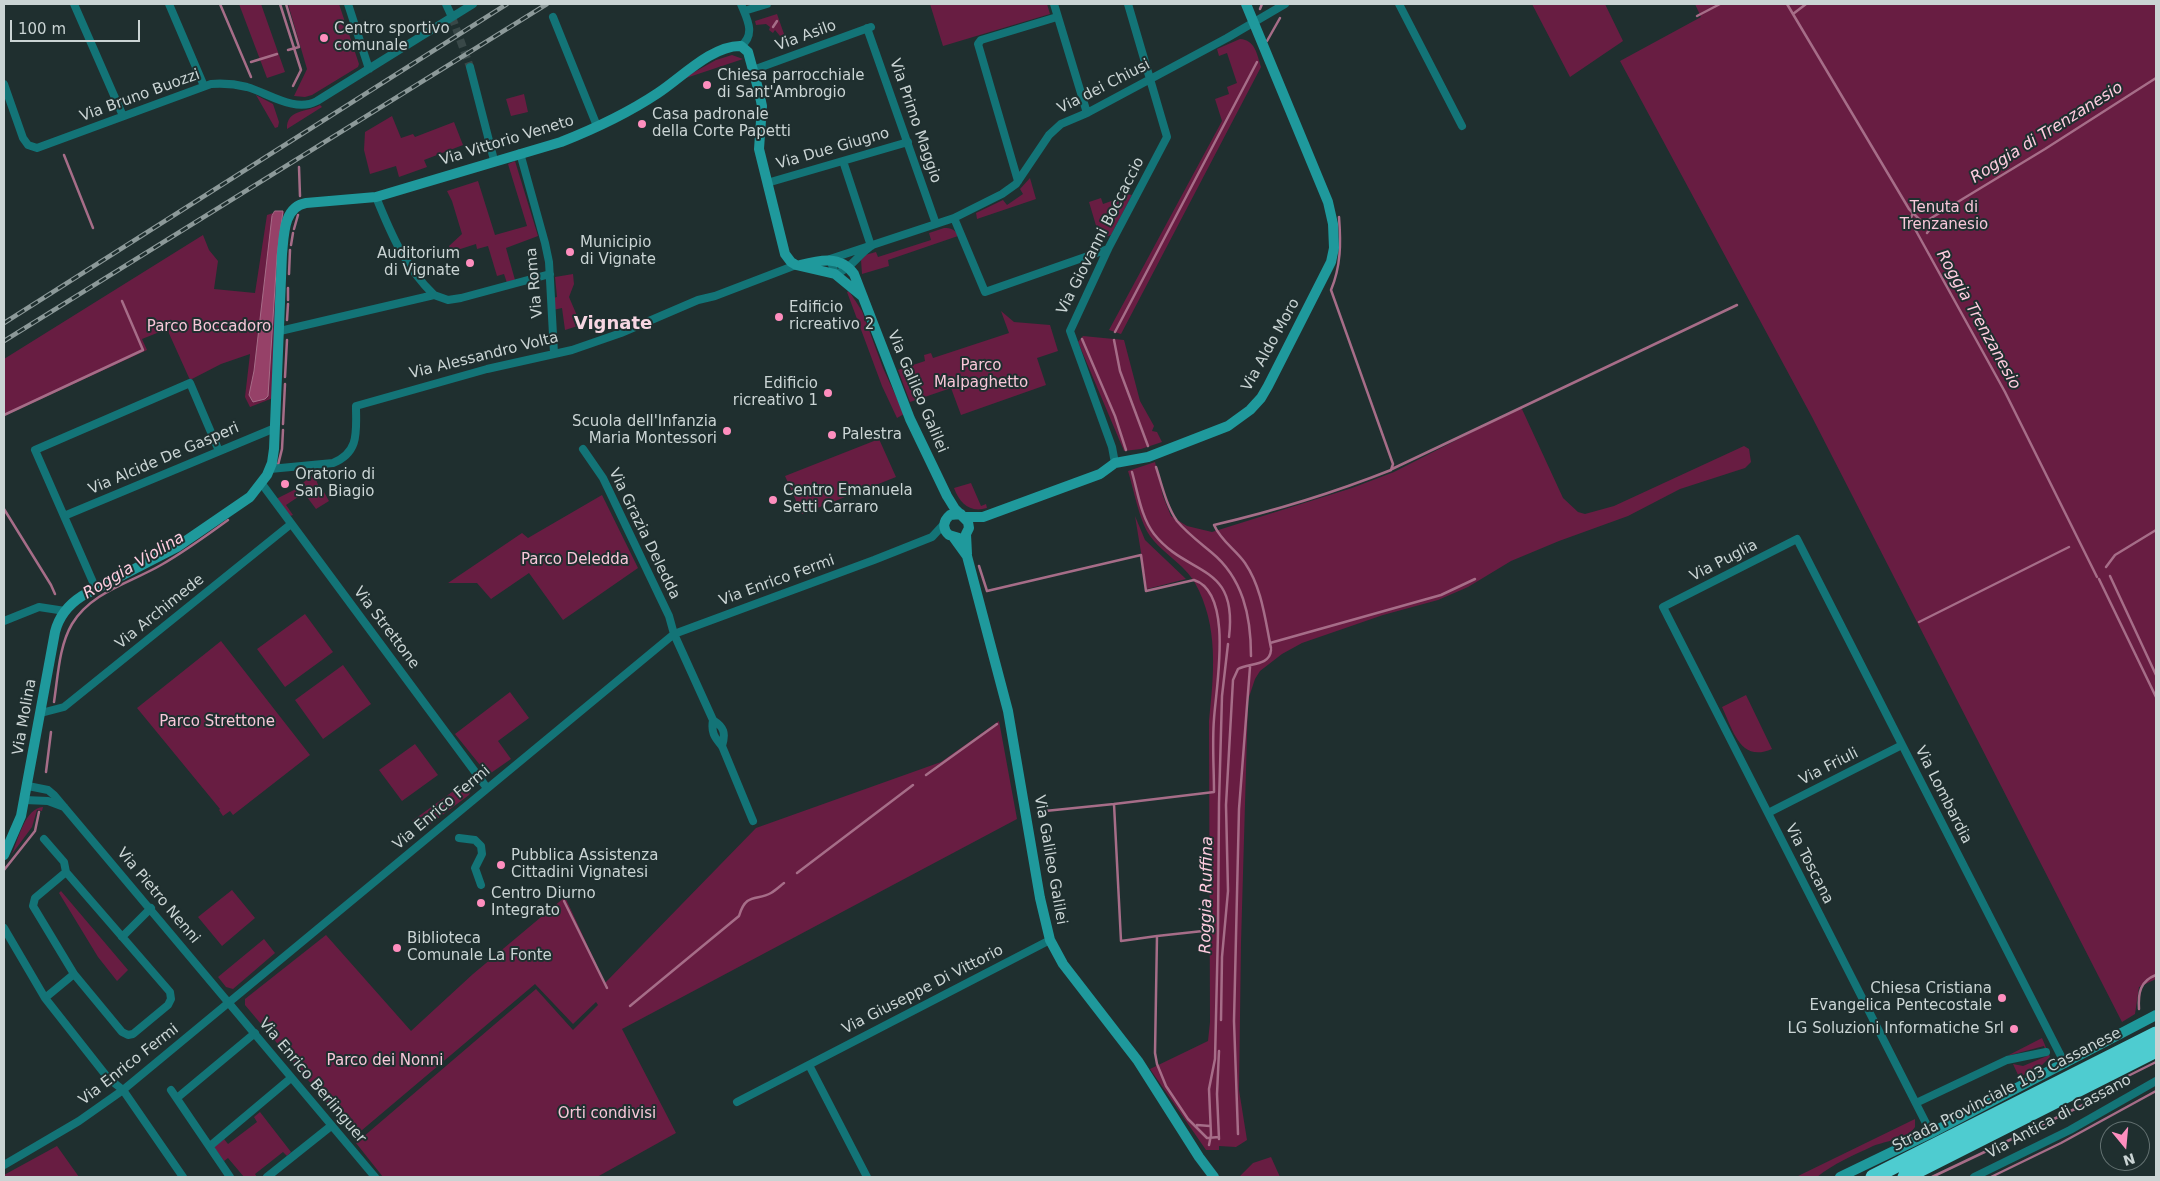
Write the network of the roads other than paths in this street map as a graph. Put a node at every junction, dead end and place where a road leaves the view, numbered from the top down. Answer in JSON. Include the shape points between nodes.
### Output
{"nodes":[{"id":1,"x":74,"y":4,"type":"edge"},
{"id":2,"x":169,"y":4,"type":"edge"},
{"id":3,"x":348,"y":4,"type":"edge"},
{"id":4,"x":446,"y":4,"type":"edge"},
{"id":5,"x":473,"y":4,"type":"edge"},
{"id":6,"x":767,"y":4,"type":"edge"},
{"id":7,"x":1054,"y":4,"type":"edge"},
{"id":8,"x":1128,"y":4,"type":"edge"},
{"id":9,"x":1246,"y":4,"type":"edge"},
{"id":10,"x":1285,"y":4,"type":"edge"},
{"id":11,"x":1399,"y":4,"type":"edge"},
{"id":12,"x":743,"y":7,"type":"edge"},
{"id":13,"x":1057,"y":16,"type":"junction"},
{"id":14,"x":452,"y":17,"type":"junction"},
{"id":15,"x":553,"y":17,"type":"dead end"},
{"id":16,"x":1253,"y":23,"type":"junction"},
{"id":17,"x":870,"y":28,"type":"joint"},
{"id":18,"x":741,"y":46,"type":"junction"},
{"id":19,"x":470,"y":67,"type":"tunnel mouth"},
{"id":20,"x":369,"y":69,"type":"junction"},
{"id":21,"x":753,"y":70,"type":"junction"},
{"id":22,"x":1150,"y":78,"type":"junction"},
{"id":23,"x":4,"y":86,"type":"edge"},
{"id":24,"x":204,"y":86,"type":"junction"},
{"id":25,"x":1088,"y":113,"type":"junction"},
{"id":26,"x":122,"y":116,"type":"junction"},
{"id":27,"x":597,"y":126,"type":"junction"},
{"id":28,"x":1462,"y":126,"type":"dead end"},
{"id":29,"x":908,"y":142,"type":"junction"},
{"id":30,"x":520,"y":154,"type":"junction"},
{"id":31,"x":494,"y":160,"type":"junction"},
{"id":32,"x":843,"y":161,"type":"junction"},
{"id":33,"x":1018,"y":181,"type":"junction"},
{"id":34,"x":767,"y":183,"type":"junction"},
{"id":35,"x":376,"y":197,"type":"junction"},
{"id":36,"x":954,"y":218,"type":"junction"},
{"id":37,"x":936,"y":224,"type":"junction"},
{"id":38,"x":871,"y":246,"type":"junction"},
{"id":39,"x":1108,"y":250,"type":"junction"},
{"id":40,"x":830,"y":259,"type":"junction"},
{"id":41,"x":796,"y":265,"type":"junction"},
{"id":42,"x":849,"y":268,"type":"junction"},
{"id":43,"x":550,"y":274,"type":"junction"},
{"id":44,"x":835,"y":274,"type":"junction"},
{"id":45,"x":434,"y":295,"type":"junction"},
{"id":46,"x":862,"y":297,"type":"junction"},
{"id":47,"x":280,"y":331,"type":"junction"},
{"id":48,"x":554,"y":354,"type":"junction"},
{"id":49,"x":275,"y":428,"type":"junction"},
{"id":50,"x":583,"y":449,"type":"dead end"},
{"id":51,"x":220,"y":451,"type":"junction"},
{"id":52,"x":1115,"y":463,"type":"junction"},
{"id":53,"x":270,"y":469,"type":"junction"},
{"id":54,"x":262,"y":484,"type":"junction"},
{"id":55,"x":947,"y":496,"type":"junction"},
{"id":56,"x":64,"y":516,"type":"junction"},
{"id":57,"x":963,"y":516,"type":"junction"},
{"id":58,"x":983,"y":517,"type":"junction"},
{"id":59,"x":946,"y":520,"type":"junction"},
{"id":60,"x":291,"y":524,"type":"junction"},
{"id":61,"x":967,"y":532,"type":"junction"},
{"id":62,"x":932,"y":537,"type":"junction"},
{"id":63,"x":952,"y":537,"type":"junction"},
{"id":64,"x":1797,"y":539,"type":"joint"},
{"id":65,"x":967,"y":556,"type":"junction"},
{"id":66,"x":96,"y":589,"type":"junction"},
{"id":67,"x":1663,"y":607,"type":"joint"},
{"id":68,"x":65,"y":611,"type":"junction"},
{"id":69,"x":4,"y":621,"type":"edge"},
{"id":70,"x":674,"y":634,"type":"junction"},
{"id":71,"x":41,"y":713,"type":"junction"},
{"id":72,"x":1902,"y":745,"type":"junction"},
{"id":73,"x":28,"y":786,"type":"junction"},
{"id":74,"x":488,"y":788,"type":"junction"},
{"id":75,"x":25,"y":800,"type":"junction"},
{"id":76,"x":66,"y":808,"type":"junction"},
{"id":77,"x":1768,"y":813,"type":"junction"},
{"id":78,"x":753,"y":821,"type":"dead end"},
{"id":79,"x":459,"y":838,"type":"dead end"},
{"id":80,"x":44,"y":839,"type":"dead end"},
{"id":81,"x":4,"y":855,"type":"edge"},
{"id":82,"x":66,"y":872,"type":"junction"},
{"id":83,"x":481,"y":885,"type":"dead end"},
{"id":84,"x":151,"y":908,"type":"junction"},
{"id":85,"x":4,"y":928,"type":"edge"},
{"id":86,"x":122,"y":937,"type":"junction"},
{"id":87,"x":1050,"y":940,"type":"junction"},
{"id":88,"x":74,"y":974,"type":"junction"},
{"id":89,"x":45,"y":998,"type":"junction"},
{"id":90,"x":229,"y":1002,"type":"junction"},
{"id":91,"x":2156,"y":1015,"type":"edge"},
{"id":92,"x":255,"y":1033,"type":"junction"},
{"id":93,"x":2156,"y":1034,"type":"edge"},
{"id":94,"x":2156,"y":1050,"type":"edge"},
{"id":95,"x":2046,"y":1052,"type":"dead end"},
{"id":96,"x":809,"y":1064,"type":"junction"},
{"id":97,"x":2065,"y":1064,"type":"junction"},
{"id":98,"x":292,"y":1078,"type":"junction"},
{"id":99,"x":2156,"y":1081,"type":"edge"},
{"id":100,"x":123,"y":1090,"type":"junction"},
{"id":101,"x":171,"y":1090,"type":"dead end"},
{"id":102,"x":177,"y":1098,"type":"junction"},
{"id":103,"x":736,"y":1102,"type":"dead end"},
{"id":104,"x":1916,"y":1103,"type":"junction"},
{"id":105,"x":331,"y":1126,"type":"junction"},
{"id":106,"x":1931,"y":1133,"type":"junction"},
{"id":107,"x":210,"y":1146,"type":"junction"},
{"id":108,"x":4,"y":1164,"type":"edge"},
{"id":109,"x":183,"y":1177,"type":"edge"},
{"id":110,"x":230,"y":1177,"type":"edge"},
{"id":111,"x":267,"y":1177,"type":"edge"},
{"id":112,"x":374,"y":1177,"type":"edge"},
{"id":113,"x":867,"y":1177,"type":"edge"},
{"id":114,"x":1214,"y":1177,"type":"edge"},
{"id":115,"x":1840,"y":1177,"type":"edge"},
{"id":116,"x":1873,"y":1177,"type":"edge"},
{"id":117,"x":1905,"y":1177,"type":"edge"},
{"id":118,"x":1974,"y":1177,"type":"edge"}],
"edges":[{"from":1,"to":26,"type":"street"},
{"from":2,"to":24,"type":"street"},
{"from":3,"to":20,"type":"street"},
{"from":4,"to":14,"type":"street"},
{"from":5,"to":14,"type":"street","name":"Via Bruno Buozzi"},
{"from":6,"to":12,"type":"street"},
{"from":7,"to":13,"type":"street"},
{"from":8,"to":22,"type":"street","name":"Via Giovanni Boccaccio"},
{"from":9,"to":16,"type":"street","name":"Via Aldo Moro"},
{"from":10,"to":16,"type":"street","name":"Via dei Chiusi"},
{"from":11,"to":28,"type":"street"},
{"from":12,"to":18,"type":"street","via":[[750,31]]},
{"from":13,"to":25,"type":"street"},
{"from":13,"to":33,"type":"street","via":[[981,40],[978,45]]},
{"from":14,"to":20,"type":"street","name":"Via Bruno Buozzi"},
{"from":15,"to":27,"type":"street"},
{"from":16,"to":22,"type":"street","name":"Via dei Chiusi"},
{"from":16,"to":52,"type":"street","name":"Via Aldo Moro","via":[[1331,210],[1334,243],[1330,266],[1265,392],[1247,412],[1220,430],[1157,454]]},
{"from":17,"to":21,"type":"street","name":"Via Asilo"},
{"from":17,"to":29,"type":"street","name":"Via Primo Maggio"},
{"from":18,"to":21,"type":"street","via":[[748,52]]},
{"from":18,"to":27,"type":"street","name":"Via Vittorio Veneto","via":[[716,54],[678,76],[659,93]]},
{"from":19,"to":31,"type":"street"},
{"from":20,"to":24,"type":"street","name":"Via Bruno Buozzi","via":[[307,105],[294,104],[239,85]]},
{"from":21,"to":34,"type":"street","via":[[762,104],[759,147]]},
{"from":22,"to":25,"type":"street","name":"Via dei Chiusi"},
{"from":22,"to":39,"type":"street","name":"Via Giovanni Boccaccio","via":[[1166,138]]},
{"from":23,"to":26,"type":"street","name":"Via Bruno Buozzi","via":[[22,138],[30,146],[43,147]]},
{"from":24,"to":26,"type":"street","name":"Via Bruno Buozzi"},
{"from":25,"to":33,"type":"street","name":"Via dei Chiusi","via":[[1053,130]]},
{"from":27,"to":30,"type":"street","name":"Via Vittorio Veneto"},
{"from":29,"to":32,"type":"street","name":"Via Due Giugno"},
{"from":29,"to":37,"type":"street","name":"Via Primo Maggio"},
{"from":30,"to":31,"type":"street","name":"Via Vittorio Veneto"},
{"from":30,"to":43,"type":"street","name":"Via Roma","via":[[546,243]]},
{"from":31,"to":35,"type":"street","name":"Via Vittorio Veneto"},
{"from":32,"to":34,"type":"street","name":"Via Due Giugno"},
{"from":32,"to":38,"type":"street"},
{"from":33,"to":36,"type":"street","name":"Via dei Chiusi","via":[[1002,194]]},
{"from":34,"to":41,"type":"street","via":[[783,247],[789,260]]},
{"from":35,"to":45,"type":"street","via":[[403,257]]},
{"from":35,"to":47,"type":"street","name":"Via Vittorio Veneto","via":[[306,203],[293,208],[286,224],[282,254]]},
{"from":36,"to":37,"type":"street","name":"Via dei Chiusi"},
{"from":36,"to":39,"type":"street","via":[[985,292]]},
{"from":37,"to":38,"type":"street","name":"Via dei Chiusi"},
{"from":38,"to":40,"type":"street","name":"Via dei Chiusi"},
{"from":38,"to":42,"type":"street","name":"Via dei Chiusi","via":[[860,253]]},
{"from":39,"to":52,"type":"street","name":"Via Giovanni Boccaccio","via":[[1070,331]]},
{"from":40,"to":41,"type":"street","name":"Via Alessandro Volta"},
{"from":40,"to":42,"type":"street"},
{"from":40,"to":44,"type":"street"},
{"from":41,"to":44,"type":"street"},
{"from":41,"to":48,"type":"street","name":"Via Alessandro Volta","via":[[698,300],[614,335]]},
{"from":42,"to":44,"type":"street"},
{"from":42,"to":46,"type":"street","name":"Via Galileo Galilei"},
{"from":43,"to":45,"type":"street","via":[[452,299]]},
{"from":43,"to":48,"type":"street","name":"Via Roma"},
{"from":44,"to":46,"type":"street","name":"Via Galileo Galilei"},
{"from":45,"to":47,"type":"street"},
{"from":46,"to":55,"type":"street","name":"Via Galileo Galilei","via":[[896,384]]},
{"from":47,"to":49,"type":"street"},
{"from":48,"to":53,"type":"street","name":"Via Alessandro Volta","via":[[487,368],[356,406],[354,444],[345,457],[333,463]]},
{"from":49,"to":51,"type":"street","name":"Via Alcide De Gasperi"},
{"from":49,"to":53,"type":"street"},
{"from":50,"to":70,"type":"street","name":"Via Grazia Deledda","via":[[603,478],[670,616]]},
{"from":51,"to":56,"type":"street","name":"Via Alcide De Gasperi"},
{"from":51,"to":56,"type":"street","via":[[190,383],[35,450]]},
{"from":52,"to":58,"type":"street","name":"Via Aldo Moro","via":[[1100,474]]},
{"from":53,"to":54,"type":"street"},
{"from":54,"to":60,"type":"street","name":"Via Strettone"},
{"from":54,"to":66,"type":"street","via":[[250,497],[188,540]]},
{"from":55,"to":57,"type":"street","name":"Via Galileo Galilei"},
{"from":55,"to":59,"type":"street","name":"Via Galileo Galilei"},
{"from":56,"to":66,"type":"street"},
{"from":57,"to":58,"type":"street","name":"Via Aldo Moro"},
{"from":57,"to":59,"type":"street","via":[[954,514]]},
{"from":57,"to":61,"type":"street","via":[[968,522]]},
{"from":58,"to":61,"type":"street","name":"Via Aldo Moro"},
{"from":59,"to":62,"type":"street"},
{"from":59,"to":63,"type":"street","via":[[945,532]]},
{"from":60,"to":71,"type":"street","name":"Via Archimede","via":[[64,707]]},
{"from":60,"to":74,"type":"street","name":"Via Strettone"},
{"from":61,"to":63,"type":"street","via":[[961,538]]},
{"from":61,"to":65,"type":"street"},
{"from":62,"to":63,"type":"street"},
{"from":62,"to":70,"type":"street","name":"Via Enrico Fermi"},
{"from":63,"to":65,"type":"street","name":"Via Galileo Galilei"},
{"from":64,"to":67,"type":"street","name":"Via Puglia"},
{"from":64,"to":72,"type":"street","name":"Via Lombardia"},
{"from":65,"to":87,"type":"street","name":"Via Galileo Galilei","via":[[1008,710]]},
{"from":66,"to":68,"type":"street","via":[[77,599]]},
{"from":67,"to":77,"type":"street","name":"Via Toscana"},
{"from":68,"to":69,"type":"street","via":[[39,607]]},
{"from":68,"to":71,"type":"street","name":"Via Molina","via":[[56,629]]},
{"from":70,"to":74,"type":"street","name":"Via Enrico Fermi"},
{"from":70,"to":78,"type":"street","name":"Via Grazia Deledda","via":[[713,720],[721,725],[725,735],[722,746]]},
{"from":71,"to":73,"type":"street","name":"Via Molina"},
{"from":72,"to":77,"type":"street","name":"Via Friuli"},
{"from":72,"to":97,"type":"street","name":"Via Lombardia"},
{"from":73,"to":75,"type":"street","name":"Via Molina"},
{"from":73,"to":76,"type":"street","name":"Via Pietro Nenni","via":[[50,791]]},
{"from":74,"to":90,"type":"street","name":"Via Enrico Fermi"},
{"from":75,"to":76,"type":"street","via":[[48,801]]},
{"from":75,"to":81,"type":"street","name":"Via Molina"},
{"from":76,"to":84,"type":"street","name":"Via Pietro Nenni"},
{"from":77,"to":104,"type":"street","name":"Via Toscana"},
{"from":79,"to":83,"type":"street","via":[[476,840],[481,846],[482,854],[475,868]]},
{"from":80,"to":82,"type":"street","via":[[64,862]]},
{"from":82,"to":86,"type":"street"},
{"from":82,"to":88,"type":"street","via":[[33,903]]},
{"from":84,"to":86,"type":"street"},
{"from":84,"to":90,"type":"street","name":"Via Pietro Nenni"},
{"from":85,"to":89,"type":"street"},
{"from":86,"to":88,"type":"street","via":[[171,997],[168,1005],[131,1035],[122,1032]]},
{"from":87,"to":96,"type":"street","name":"Via Giuseppe Di Vittorio"},
{"from":87,"to":114,"type":"street","name":"Via Galileo Galilei","via":[[1063,964],[1138,1061]]},
{"from":88,"to":89,"type":"street"},
{"from":89,"to":100,"type":"street","via":[[108,1078]]},
{"from":90,"to":92,"type":"street","name":"Via Enrico Berlinguer"},
{"from":90,"to":100,"type":"street","name":"Via Enrico Fermi"},
{"from":91,"to":97,"type":"street"},
{"from":92,"to":98,"type":"street","name":"Via Enrico Berlinguer"},
{"from":92,"to":102,"type":"street"},
{"from":93,"to":116,"type":"highway","name":"Strada Provinciale 103 Cassanese"},
{"from":94,"to":117,"type":"highway","name":"Strada Provinciale 103 Cassanese"},
{"from":95,"to":104,"type":"street","via":[[2007,1060]]},
{"from":96,"to":103,"type":"street","name":"Via Giuseppe Di Vittorio"},
{"from":96,"to":113,"type":"street"},
{"from":97,"to":106,"type":"street"},
{"from":98,"to":105,"type":"street","name":"Via Enrico Berlinguer"},
{"from":98,"to":107,"type":"street"},
{"from":99,"to":118,"type":"street","name":"Via Antica di Cassano","via":[[2070,1130]]},
{"from":100,"to":108,"type":"street","name":"Via Enrico Fermi","via":[[79,1122]]},
{"from":100,"to":109,"type":"street"},
{"from":101,"to":102,"type":"street"},
{"from":102,"to":107,"type":"street"},
{"from":104,"to":106,"type":"street","name":"Via Toscana"},
{"from":105,"to":111,"type":"street"},
{"from":105,"to":112,"type":"street","name":"Via Enrico Berlinguer"},
{"from":106,"to":115,"type":"street"},
{"from":107,"to":110,"type":"street"}]}
